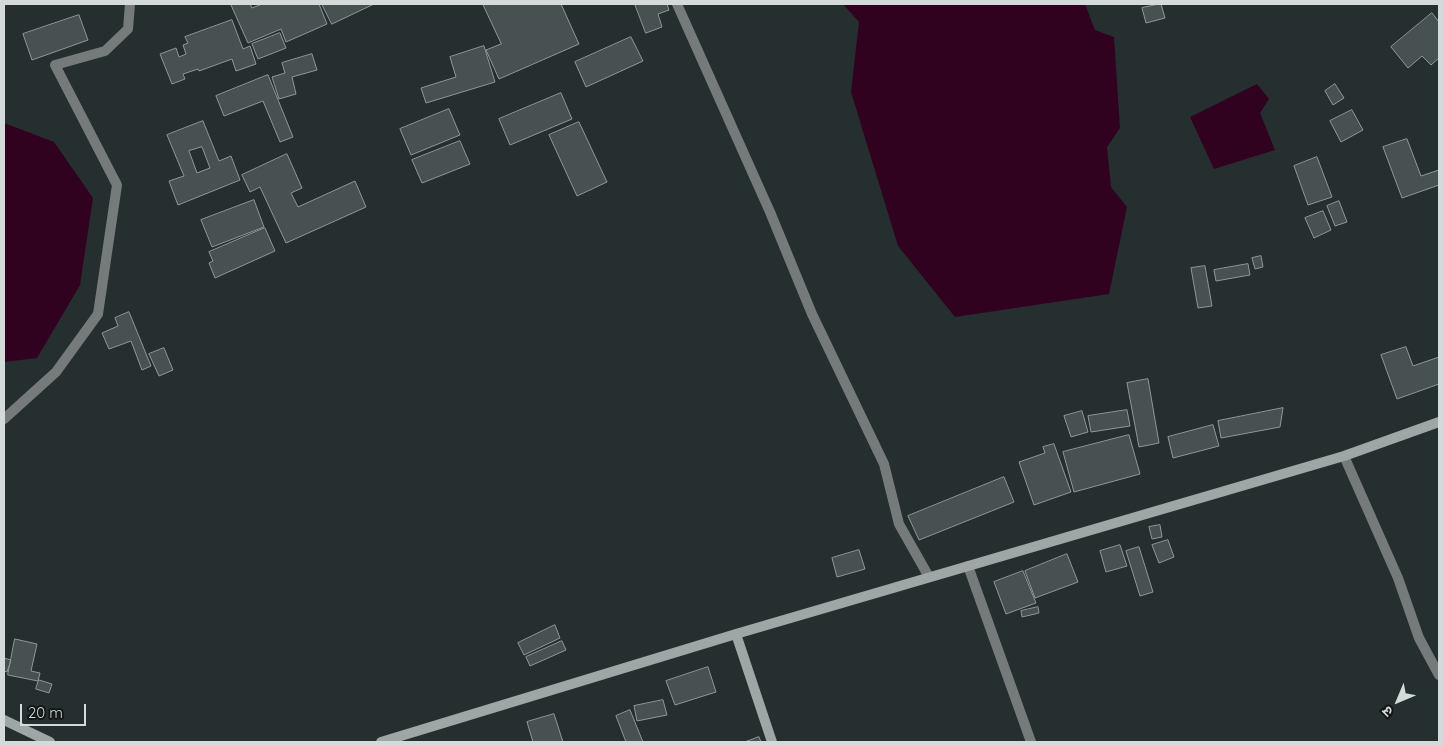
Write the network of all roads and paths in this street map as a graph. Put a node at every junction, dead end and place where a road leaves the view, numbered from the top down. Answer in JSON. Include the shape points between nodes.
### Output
{"nodes":[{"id":1,"x":130,"y":4,"type":"edge"},
{"id":2,"x":677,"y":4,"type":"edge"},
{"id":3,"x":4,"y":419,"type":"edge"},
{"id":4,"x":1439,"y":422,"type":"edge"},
{"id":5,"x":1344,"y":456,"type":"junction"},
{"id":6,"x":968,"y":566,"type":"junction"},
{"id":7,"x":929,"y":577,"type":"junction"},
{"id":8,"x":736,"y":634,"type":"junction"},
{"id":9,"x":1439,"y":675,"type":"edge"},
{"id":10,"x":4,"y":720,"type":"edge"},
{"id":11,"x":50,"y":742,"type":"edge"},
{"id":12,"x":381,"y":742,"type":"edge"},
{"id":13,"x":772,"y":742,"type":"edge"},
{"id":14,"x":1031,"y":742,"type":"edge"}],
"edges":[{"from":1,"to":3,"type":"street","via":[[128,29],[105,51],[55,66],[117,185],[98,314],[56,372]]},
{"from":2,"to":7,"type":"street","via":[[812,314],[884,464],[899,524]]},
{"from":4,"to":5,"type":"main road"},
{"from":5,"to":6,"type":"main road"},
{"from":5,"to":9,"type":"street","via":[[1398,578],[1419,638]]},
{"from":6,"to":7,"type":"main road"},
{"from":6,"to":14,"type":"street"},
{"from":7,"to":8,"type":"main road"},
{"from":8,"to":12,"type":"main road"},
{"from":8,"to":13,"type":"main road"},
{"from":10,"to":11,"type":"main road"}]}
